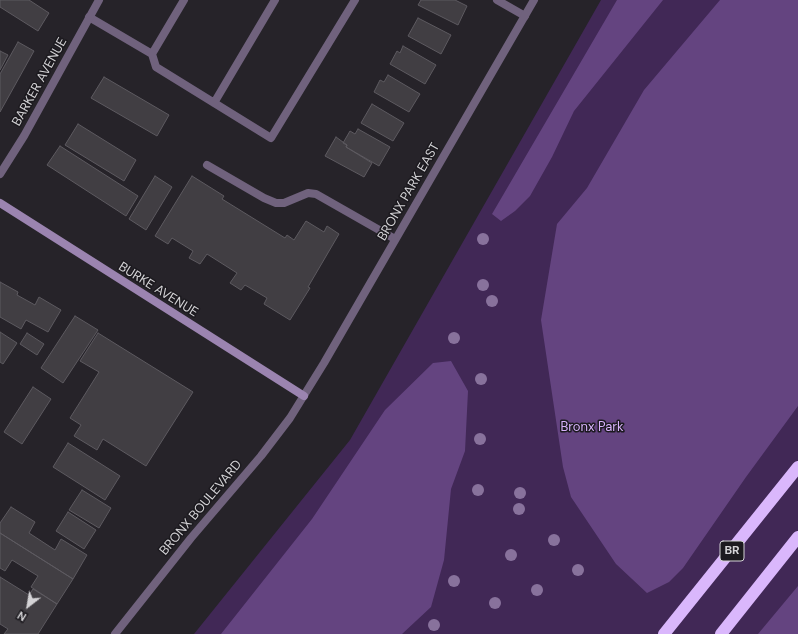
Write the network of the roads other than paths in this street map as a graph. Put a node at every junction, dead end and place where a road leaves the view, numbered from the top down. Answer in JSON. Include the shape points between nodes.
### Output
{"nodes":[{"id":1,"x":98,"y":0,"type":"edge"},
{"id":2,"x":184,"y":0,"type":"edge"},
{"id":3,"x":275,"y":0,"type":"edge"},
{"id":4,"x":355,"y":0,"type":"edge"},
{"id":5,"x":497,"y":0,"type":"edge"},
{"id":6,"x":534,"y":0,"type":"edge"},
{"id":7,"x":525,"y":16,"type":"junction"},
{"id":8,"x":89,"y":17,"type":"junction"},
{"id":9,"x":152,"y":54,"type":"junction"},
{"id":10,"x":214,"y":103,"type":"junction"},
{"id":11,"x":207,"y":165,"type":"dead end"},
{"id":12,"x":0,"y":174,"type":"edge"},
{"id":13,"x":0,"y":203,"type":"edge"},
{"id":14,"x":395,"y":239,"type":"junction"},
{"id":15,"x":304,"y":396,"type":"junction"},
{"id":16,"x":798,"y":467,"type":"edge"},
{"id":17,"x":798,"y":537,"type":"edge"},
{"id":18,"x":115,"y":634,"type":"edge"},
{"id":19,"x":664,"y":634,"type":"edge"},
{"id":20,"x":721,"y":634,"type":"edge"}],
"edges":[{"from":1,"to":8,"type":"street","name":"BARKER AVENUE"},
{"from":2,"to":9,"type":"street"},
{"from":3,"to":10,"type":"street"},
{"from":4,"to":10,"type":"street","via":[[271,138]]},
{"from":5,"to":7,"type":"street"},
{"from":6,"to":7,"type":"street","name":"BRONX PARK EAST"},
{"from":7,"to":14,"type":"street","name":"BRONX PARK EAST"},
{"from":8,"to":9,"type":"street"},
{"from":8,"to":12,"type":"street","name":"BARKER AVENUE","via":[[28,129]]},
{"from":9,"to":10,"type":"street","via":[[156,67]]},
{"from":11,"to":14,"type":"street","via":[[276,203],[284,203],[308,193],[316,194]]},
{"from":13,"to":15,"type":"main road","name":"BURKE AVENUE"},
{"from":14,"to":15,"type":"street","name":"BRONX PARK EAST"},
{"from":15,"to":18,"type":"street","name":"BRONX BOULEVARD","via":[[275,438]]},
{"from":16,"to":19,"type":"highway","number":"BR"},
{"from":17,"to":20,"type":"highway"}]}
